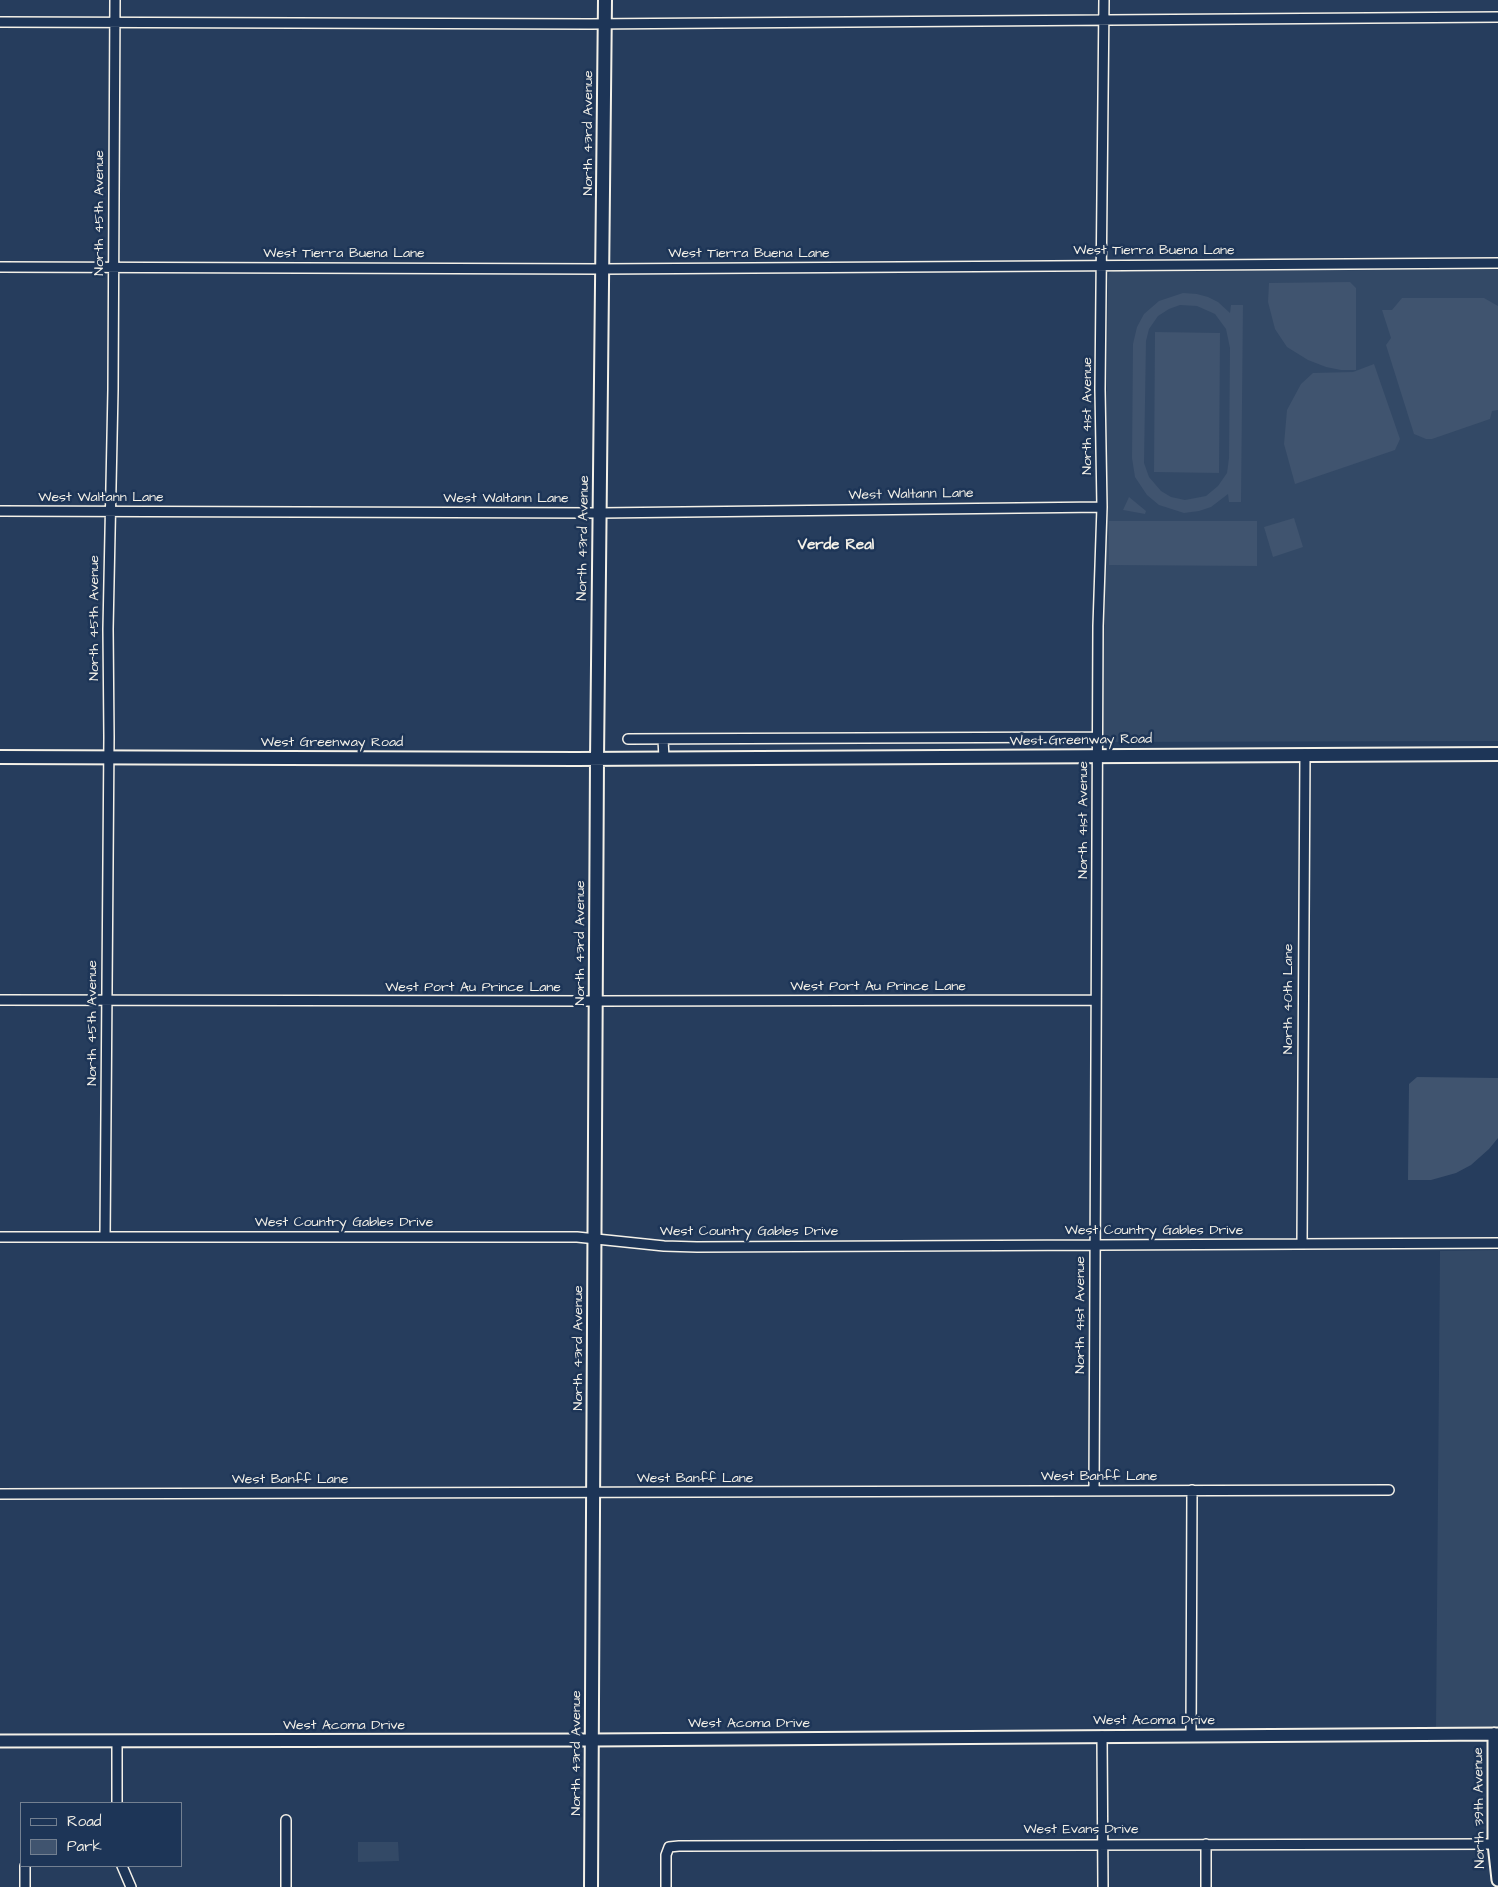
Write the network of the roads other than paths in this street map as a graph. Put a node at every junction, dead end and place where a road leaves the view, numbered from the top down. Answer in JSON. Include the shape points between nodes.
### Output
{"nodes":[{"id":1,"x":115,"y":0,"type":"edge"},
{"id":2,"x":605,"y":0,"type":"edge"},
{"id":3,"x":1104,"y":0,"type":"edge"},
{"id":4,"x":1498,"y":17,"type":"edge"},
{"id":5,"x":1104,"y":21,"type":"junction"},
{"id":6,"x":0,"y":22,"type":"edge"},
{"id":7,"x":115,"y":22,"type":"junction"},
{"id":8,"x":605,"y":24,"type":"junction"},
{"id":9,"x":1498,"y":263,"type":"edge"},
{"id":10,"x":1102,"y":265,"type":"junction"},
{"id":11,"x":0,"y":267,"type":"edge"},
{"id":12,"x":113,"y":267,"type":"junction"},
{"id":13,"x":603,"y":269,"type":"junction"},
{"id":14,"x":1102,"y":507,"type":"junction"},
{"id":15,"x":0,"y":511,"type":"edge"},
{"id":16,"x":110,"y":512,"type":"junction"},
{"id":17,"x":600,"y":512,"type":"junction"},
{"id":18,"x":1098,"y":737,"type":"junction"},
{"id":19,"x":628,"y":739,"type":"dead end"},
{"id":20,"x":663,"y":739,"type":"junction"},
{"id":21,"x":1304,"y":754,"type":"junction"},
{"id":22,"x":1498,"y":754,"type":"edge"},
{"id":23,"x":0,"y":757,"type":"edge"},
{"id":24,"x":109,"y":757,"type":"junction"},
{"id":25,"x":1098,"y":757,"type":"junction"},
{"id":26,"x":597,"y":758,"type":"junction"},
{"id":27,"x":664,"y":758,"type":"junction"},
{"id":28,"x":0,"y":1000,"type":"edge"},
{"id":29,"x":1096,"y":1000,"type":"junction"},
{"id":30,"x":107,"y":1001,"type":"junction"},
{"id":31,"x":596,"y":1002,"type":"junction"},
{"id":32,"x":0,"y":1237,"type":"edge"},
{"id":33,"x":105,"y":1237,"type":"junction"},
{"id":34,"x":594,"y":1239,"type":"junction"},
{"id":35,"x":1498,"y":1243,"type":"edge"},
{"id":36,"x":1302,"y":1244,"type":"junction"},
{"id":37,"x":1094,"y":1245,"type":"junction"},
{"id":38,"x":1192,"y":1490,"type":"junction"},
{"id":39,"x":1389,"y":1490,"type":"dead end"},
{"id":40,"x":1094,"y":1491,"type":"junction"},
{"id":41,"x":0,"y":1494,"type":"edge"},
{"id":42,"x":594,"y":1494,"type":"junction"},
{"id":43,"x":1496,"y":1734,"type":"edge"},
{"id":44,"x":1191,"y":1735,"type":"junction"},
{"id":45,"x":1102,"y":1736,"type":"junction"},
{"id":46,"x":0,"y":1740,"type":"edge"},
{"id":47,"x":592,"y":1740,"type":"junction"},
{"id":48,"x":117,"y":1741,"type":"junction"},
{"id":49,"x":117,"y":1802,"type":"edge"},
{"id":50,"x":286,"y":1820,"type":"dead end"},
{"id":51,"x":1103,"y":1844,"type":"junction"},
{"id":52,"x":1206,"y":1844,"type":"junction"},
{"id":53,"x":1494,"y":1844,"type":"junction"},
{"id":54,"x":25,"y":1867,"type":"edge"},
{"id":55,"x":122,"y":1867,"type":"edge"},
{"id":56,"x":1498,"y":1880,"type":"edge"},
{"id":57,"x":24,"y":1887,"type":"edge"},
{"id":58,"x":131,"y":1887,"type":"edge"},
{"id":59,"x":286,"y":1887,"type":"edge"},
{"id":60,"x":591,"y":1887,"type":"edge"},
{"id":61,"x":666,"y":1887,"type":"edge"},
{"id":62,"x":1103,"y":1887,"type":"edge"},
{"id":63,"x":1206,"y":1887,"type":"edge"}],
"edges":[{"from":1,"to":7,"type":"street","name":"North 45th Avenue"},
{"from":2,"to":8,"type":"main road","name":"North 43rd Avenue"},
{"from":3,"to":5,"type":"street","name":"North 41st Avenue"},
{"from":4,"to":5,"type":"street"},
{"from":5,"to":8,"type":"street"},
{"from":5,"to":10,"type":"street","name":"North 41st Avenue"},
{"from":6,"to":7,"type":"street"},
{"from":7,"to":8,"type":"street"},
{"from":7,"to":12,"type":"street","name":"North 45th Avenue"},
{"from":8,"to":13,"type":"main road","name":"North 43rd Avenue"},
{"from":9,"to":10,"type":"street","name":"West Tierra Buena Lane"},
{"from":10,"to":13,"type":"street","name":"West Tierra Buena Lane"},
{"from":10,"to":14,"type":"street","name":"North 41st Avenue"},
{"from":11,"to":12,"type":"street","name":"West Tierra Buena Lane"},
{"from":12,"to":13,"type":"street","name":"West Tierra Buena Lane"},
{"from":12,"to":16,"type":"street","name":"North 45th Avenue"},
{"from":13,"to":17,"type":"main road","name":"North 43rd Avenue"},
{"from":14,"to":17,"type":"street","name":"West Waltann Lane"},
{"from":14,"to":18,"type":"street","name":"North 41st Avenue"},
{"from":15,"to":16,"type":"street","name":"West Waltann Lane"},
{"from":16,"to":17,"type":"street","name":"West Waltann Lane"},
{"from":16,"to":24,"type":"street","name":"North 45th Avenue"},
{"from":17,"to":26,"type":"main road","name":"North 43rd Avenue"},
{"from":18,"to":20,"type":"street","name":"West Greenway Road"},
{"from":18,"to":25,"type":"street","name":"North 41st Avenue"},
{"from":19,"to":20,"type":"street","name":"West Greenway Road"},
{"from":20,"to":27,"type":"street"},
{"from":21,"to":22,"type":"main road","name":"West Greenway Road"},
{"from":21,"to":25,"type":"main road","name":"West Greenway Road"},
{"from":21,"to":36,"type":"street","name":"North 40th Lane"},
{"from":23,"to":24,"type":"main road","name":"West Greenway Road"},
{"from":24,"to":26,"type":"main road","name":"West Greenway Road"},
{"from":24,"to":30,"type":"street","name":"North 45th Avenue"},
{"from":25,"to":27,"type":"main road","name":"West Greenway Road"},
{"from":25,"to":29,"type":"street","name":"North 41st Avenue"},
{"from":26,"to":27,"type":"main road","name":"West Greenway Road"},
{"from":26,"to":31,"type":"main road","name":"North 43rd Avenue"},
{"from":28,"to":30,"type":"street","name":"West Port Au Prince Lane"},
{"from":29,"to":31,"type":"street","name":"West Port Au Prince Lane"},
{"from":29,"to":37,"type":"street","name":"North 41st Avenue"},
{"from":30,"to":31,"type":"street","name":"West Port Au Prince Lane"},
{"from":30,"to":33,"type":"street","name":"North 45th Avenue"},
{"from":31,"to":34,"type":"main road","name":"North 43rd Avenue"},
{"from":32,"to":33,"type":"street","name":"West Country Gables Drive"},
{"from":33,"to":34,"type":"street","name":"West Country Gables Drive"},
{"from":34,"to":37,"type":"street","name":"West Country Gables Drive","via":[[697,1247]]},
{"from":34,"to":42,"type":"main road","name":"North 43rd Avenue"},
{"from":35,"to":36,"type":"street","name":"West Country Gables Drive"},
{"from":36,"to":37,"type":"street","name":"West Country Gables Drive"},
{"from":37,"to":40,"type":"street","name":"North 41st Avenue"},
{"from":38,"to":39,"type":"street","name":"West Banff Lane"},
{"from":38,"to":40,"type":"street","name":"West Banff Lane"},
{"from":38,"to":44,"type":"street"},
{"from":40,"to":42,"type":"street","name":"West Banff Lane"},
{"from":41,"to":42,"type":"street","name":"West Banff Lane"},
{"from":42,"to":47,"type":"main road","name":"North 43rd Avenue"},
{"from":43,"to":44,"type":"street","name":"West Acoma Drive"},
{"from":43,"to":53,"type":"street","name":"North 39th Avenue"},
{"from":44,"to":45,"type":"street","name":"West Acoma Drive"},
{"from":45,"to":47,"type":"street","name":"West Acoma Drive"},
{"from":45,"to":51,"type":"street"},
{"from":46,"to":48,"type":"street","name":"West Acoma Drive"},
{"from":47,"to":48,"type":"street","name":"West Acoma Drive"},
{"from":47,"to":60,"type":"main road","name":"North 43rd Avenue"},
{"from":48,"to":49,"type":"street"},
{"from":50,"to":59,"type":"street"},
{"from":51,"to":52,"type":"street","name":"West Evans Drive"},
{"from":51,"to":61,"type":"street","name":"West Evans Drive","via":[[669,1848]]},
{"from":51,"to":62,"type":"street"},
{"from":52,"to":53,"type":"street","name":"West Evans Drive"},
{"from":52,"to":63,"type":"street"},
{"from":53,"to":56,"type":"street","name":"North 39th Avenue"},
{"from":54,"to":57,"type":"street"},
{"from":55,"to":58,"type":"street"}]}
